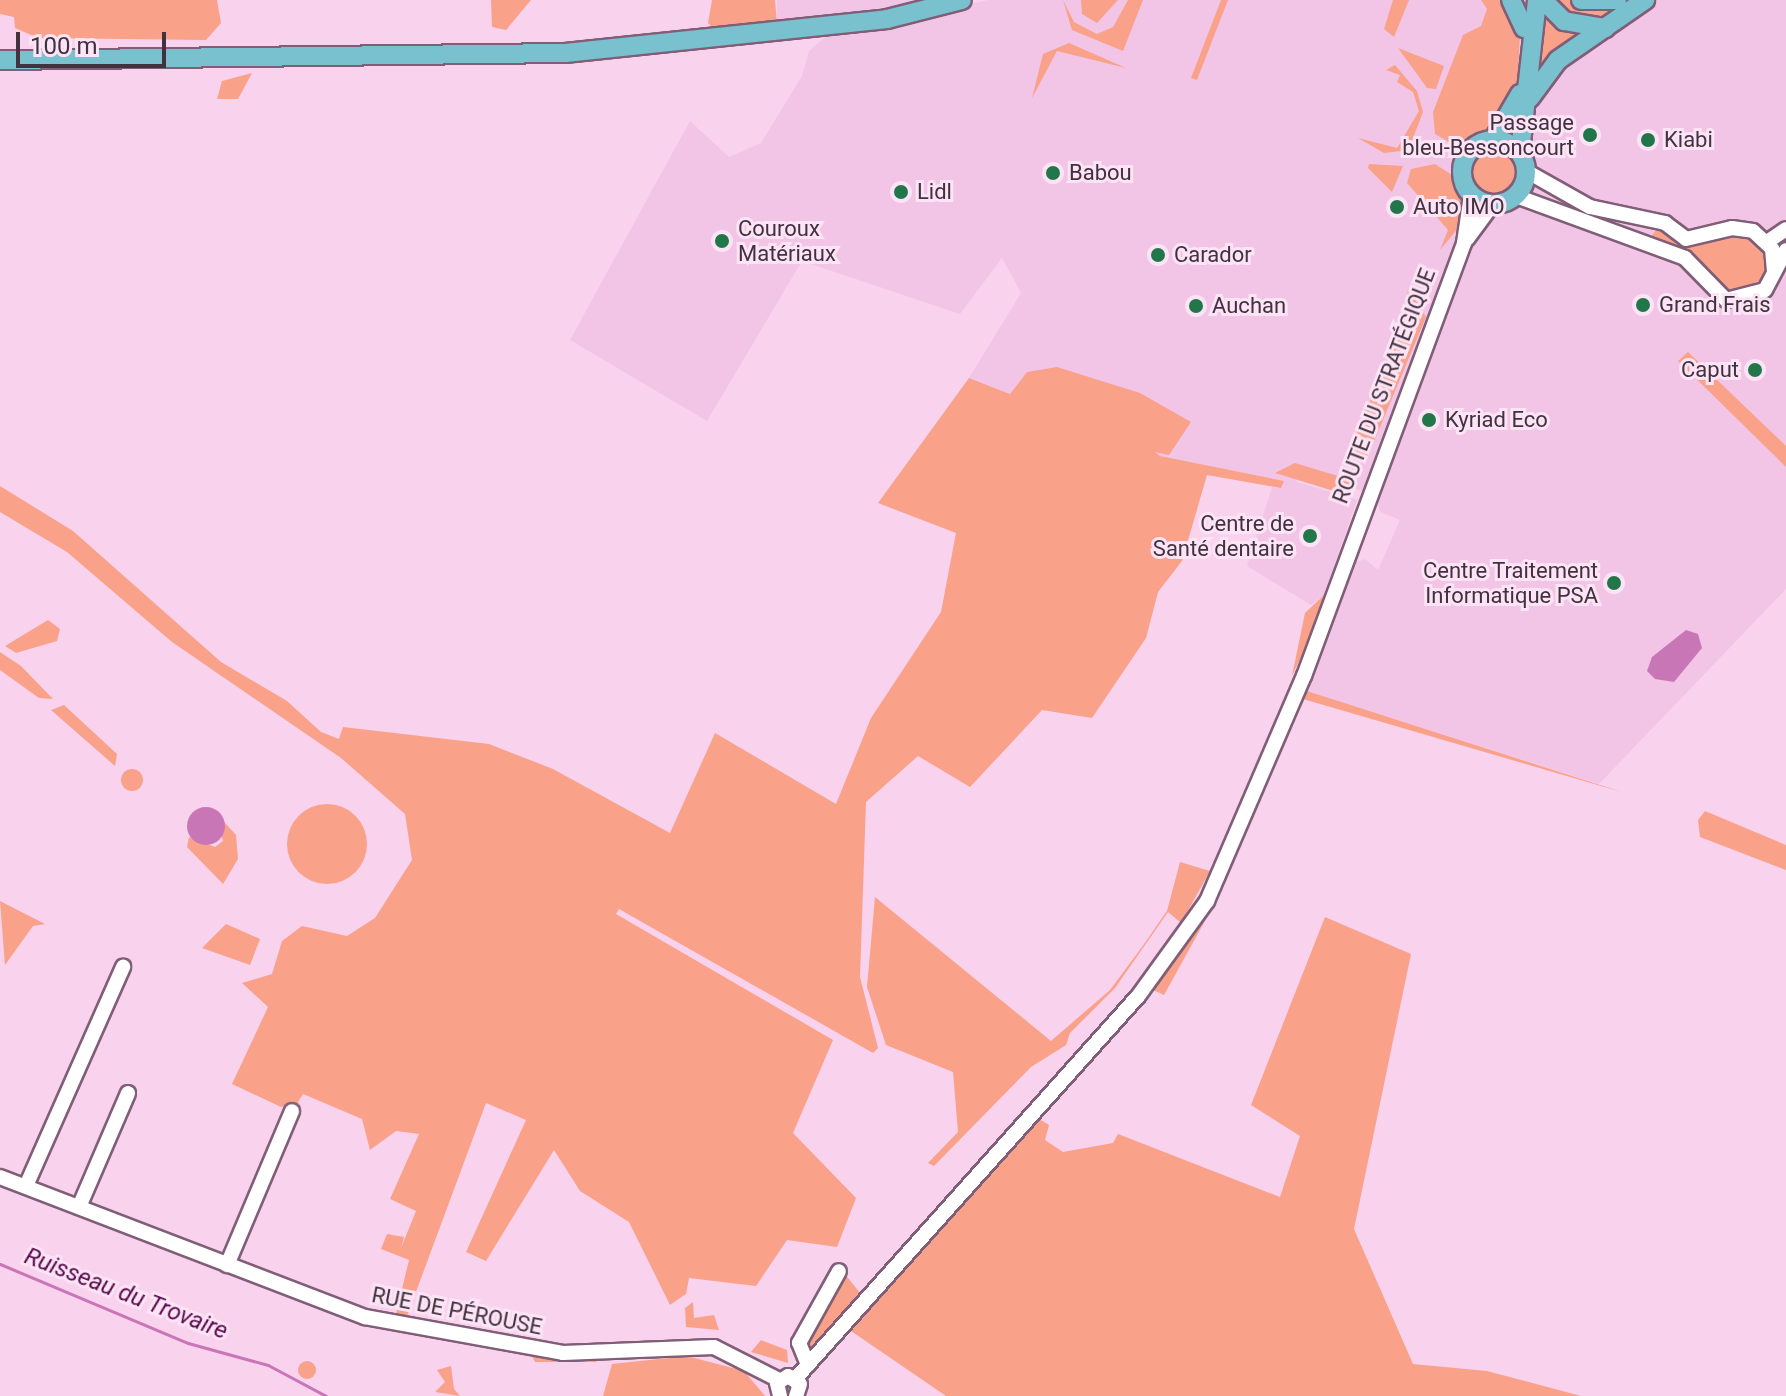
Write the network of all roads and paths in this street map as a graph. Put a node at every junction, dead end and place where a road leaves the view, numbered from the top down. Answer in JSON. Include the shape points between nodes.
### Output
{"nodes":[{"id":1,"x":962,"y":0,"type":"edge"},
{"id":2,"x":1511,"y":0,"type":"edge"},
{"id":3,"x":1526,"y":0,"type":"edge"},
{"id":4,"x":1540,"y":0,"type":"edge"},
{"id":5,"x":1581,"y":0,"type":"edge"},
{"id":6,"x":1617,"y":0,"type":"edge"},
{"id":7,"x":1645,"y":0,"type":"edge"},
{"id":8,"x":1524,"y":28,"type":"junction"},
{"id":9,"x":1605,"y":28,"type":"junction"},
{"id":10,"x":0,"y":60,"type":"edge"},
{"id":11,"x":1530,"y":98,"type":"junction"},
{"id":12,"x":1494,"y":139,"type":"junction"},
{"id":13,"x":1520,"y":152,"type":"junction"},
{"id":14,"x":1526,"y":171,"type":"junction"},
{"id":15,"x":1471,"y":195,"type":"junction"},
{"id":16,"x":1516,"y":196,"type":"junction"},
{"id":17,"x":1493,"y":204,"type":"junction"},
{"id":18,"x":1786,"y":229,"type":"edge"},
{"id":19,"x":1767,"y":242,"type":"junction"},
{"id":20,"x":1464,"y":243,"type":"junction"},
{"id":21,"x":1786,"y":250,"type":"edge"},
{"id":22,"x":1773,"y":276,"type":"junction"},
{"id":23,"x":123,"y":967,"type":"dead end"},
{"id":24,"x":128,"y":1093,"type":"dead end"},
{"id":25,"x":292,"y":1111,"type":"dead end"},
{"id":26,"x":0,"y":1177,"type":"edge"},
{"id":27,"x":26,"y":1186,"type":"junction"},
{"id":28,"x":79,"y":1207,"type":"junction"},
{"id":29,"x":227,"y":1265,"type":"junction"},
{"id":30,"x":839,"y":1271,"type":"dead end"},
{"id":31,"x":808,"y":1365,"type":"junction"},
{"id":32,"x":779,"y":1380,"type":"junction"},
{"id":33,"x":800,"y":1390,"type":"edge"},
{"id":34,"x":780,"y":1396,"type":"edge"}],
"edges":[{"from":1,"to":10,"type":"main road","via":[[921,12],[565,53]]},
{"from":2,"to":8,"type":"main road"},
{"from":3,"to":8,"type":"main road"},
{"from":4,"to":9,"type":"main road","via":[[1564,21]]},
{"from":4,"to":11,"type":"main road"},
{"from":5,"to":6,"type":"main road"},
{"from":7,"to":9,"type":"main road"},
{"from":8,"to":12,"type":"main road","via":[[1522,86]]},
{"from":9,"to":11,"type":"main road","via":[[1558,60]]},
{"from":11,"to":13,"type":"main road"},
{"from":12,"to":13,"type":"main road"},
{"from":12,"to":15,"type":"main road","via":[[1472,148],[1463,162]]},
{"from":13,"to":14,"type":"main road"},
{"from":14,"to":16,"type":"main road"},
{"from":14,"to":19,"type":"street","via":[[1590,207],[1665,223],[1686,239],[1732,228]]},
{"from":15,"to":17,"type":"main road"},
{"from":15,"to":20,"type":"street","name":"ROUTE DU STRATÉGIQUE"},
{"from":16,"to":17,"type":"main road"},
{"from":16,"to":22,"type":"street","via":[[1685,258],[1726,300],[1750,298]]},
{"from":17,"to":20,"type":"street","name":"ROUTE DU STRATÉGIQUE"},
{"from":18,"to":19,"type":"street"},
{"from":19,"to":22,"type":"street"},
{"from":20,"to":31,"type":"street","name":"ROUTE DU STRATÉGIQUE","via":[[1252,804],[1199,914],[1139,995]]},
{"from":21,"to":22,"type":"street"},
{"from":23,"to":27,"type":"street"},
{"from":24,"to":28,"type":"street"},
{"from":25,"to":29,"type":"street"},
{"from":26,"to":27,"type":"street","name":"RUE DE PÉROUSE"},
{"from":27,"to":28,"type":"street","name":"RUE DE PÉROUSE"},
{"from":28,"to":29,"type":"street","name":"RUE DE PÉROUSE"},
{"from":29,"to":32,"type":"street","name":"RUE DE PÉROUSE","via":[[408,1328],[563,1353],[714,1347]]},
{"from":30,"to":31,"type":"street","via":[[799,1343]]},
{"from":31,"to":33,"type":"street","name":"ROUTE DU STRATÉGIQUE"},
{"from":32,"to":33,"type":"street"},
{"from":32,"to":34,"type":"street"}]}
